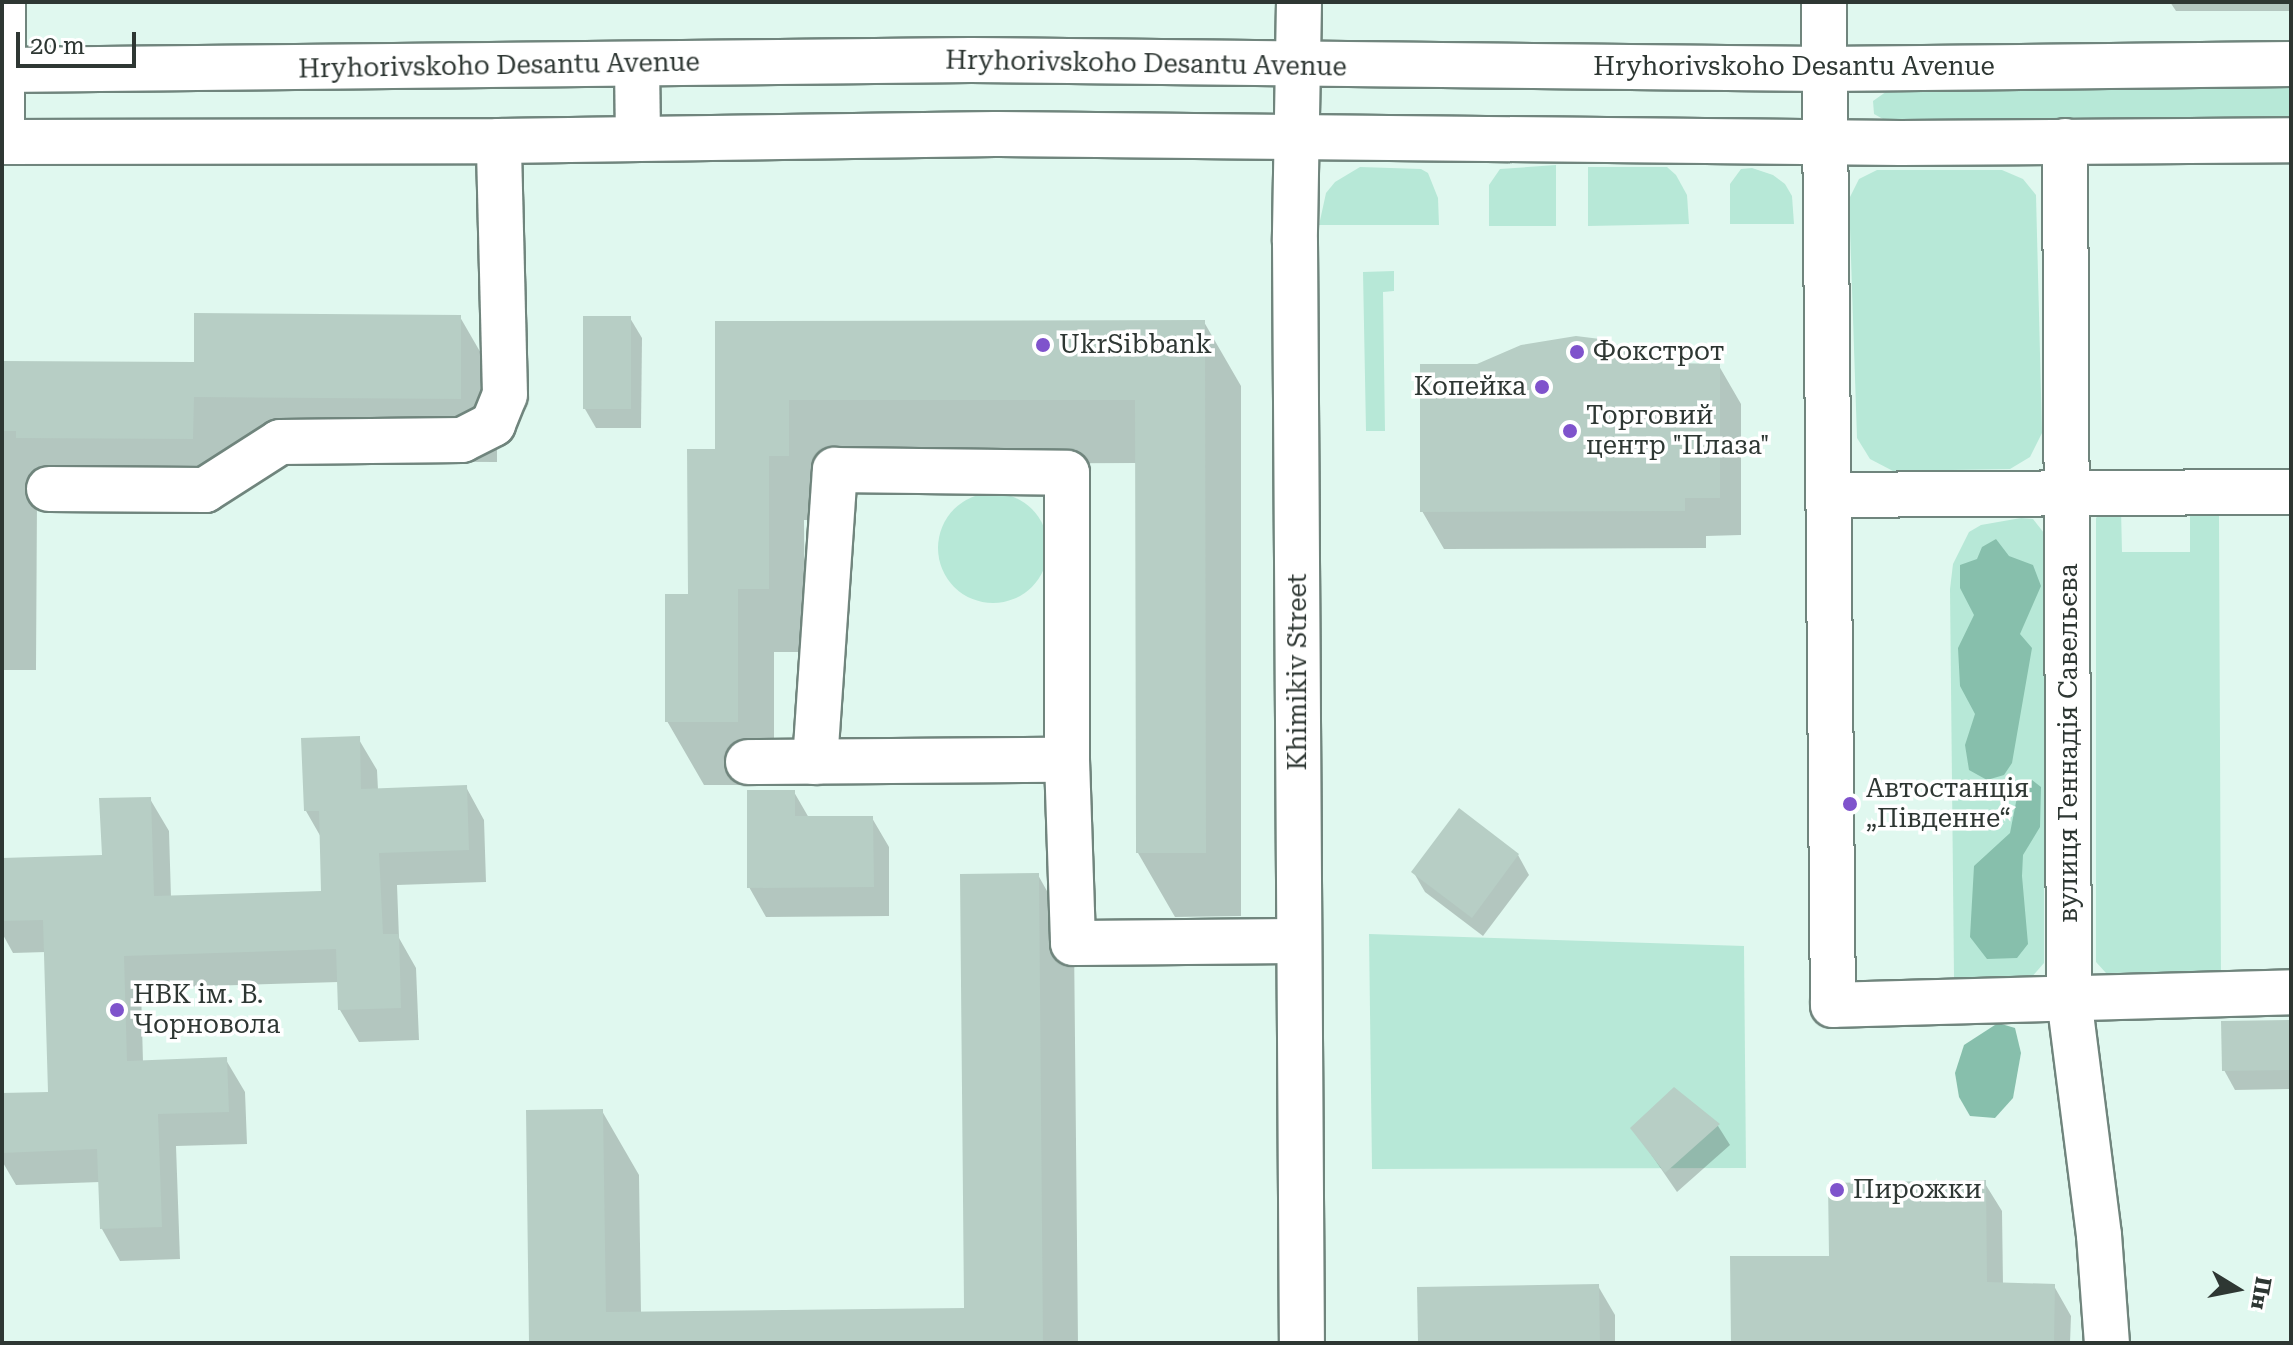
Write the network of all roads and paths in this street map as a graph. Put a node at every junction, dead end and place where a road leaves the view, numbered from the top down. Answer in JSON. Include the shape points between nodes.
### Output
{"nodes":[{"id":1,"x":3,"y":2,"type":"edge"},
{"id":2,"x":1299,"y":2,"type":"edge"},
{"id":3,"x":1824,"y":2,"type":"edge"},
{"id":4,"x":2291,"y":64,"type":"edge"},
{"id":5,"x":637,"y":65,"type":"junction"},
{"id":6,"x":1298,"y":66,"type":"junction"},
{"id":7,"x":1824,"y":69,"type":"junction"},
{"id":8,"x":3,"y":70,"type":"edge"},
{"id":9,"x":638,"y":138,"type":"junction"},
{"id":10,"x":1299,"y":138,"type":"junction"},
{"id":11,"x":2,"y":139,"type":"edge"},
{"id":12,"x":2291,"y":140,"type":"edge"},
{"id":13,"x":499,"y":141,"type":"junction"},
{"id":14,"x":1823,"y":141,"type":"junction"},
{"id":15,"x":2065,"y":141,"type":"junction"},
{"id":16,"x":49,"y":489,"type":"dead end"},
{"id":17,"x":2291,"y":492,"type":"edge"},
{"id":18,"x":2068,"y":493,"type":"junction"},
{"id":19,"x":1828,"y":495,"type":"junction"},
{"id":20,"x":1067,"y":760,"type":"junction"},
{"id":21,"x":748,"y":762,"type":"dead end"},
{"id":22,"x":815,"y":762,"type":"junction"},
{"id":23,"x":1299,"y":941,"type":"junction"},
{"id":24,"x":2291,"y":992,"type":"edge"},
{"id":25,"x":2069,"y":998,"type":"junction"},
{"id":26,"x":1302,"y":1343,"type":"edge"},
{"id":27,"x":2107,"y":1343,"type":"edge"}],
"edges":[{"from":1,"to":8,"type":"street"},
{"from":2,"to":6,"type":"street","name":"Khimikiv Street"},
{"from":3,"to":7,"type":"street"},
{"from":4,"to":7,"type":"street","name":"Hryhorivskoho Desantu Avenue"},
{"from":5,"to":6,"type":"street","name":"Hryhorivskoho Desantu Avenue","via":[[971,60]]},
{"from":5,"to":8,"type":"street","name":"Hryhorivskoho Desantu Avenue"},
{"from":5,"to":9,"type":"street"},
{"from":6,"to":7,"type":"street","name":"Hryhorivskoho Desantu Avenue"},
{"from":6,"to":10,"type":"street","name":"Khimikiv Street"},
{"from":7,"to":14,"type":"street"},
{"from":8,"to":11,"type":"street"},
{"from":9,"to":10,"type":"street"},
{"from":9,"to":13,"type":"street"},
{"from":10,"to":14,"type":"street"},
{"from":10,"to":23,"type":"street","name":"Khimikiv Street"},
{"from":11,"to":13,"type":"street"},
{"from":12,"to":15,"type":"street"},
{"from":13,"to":16,"type":"street","via":[[505,395],[493,424],[462,440],[280,442],[205,490]]},
{"from":14,"to":15,"type":"street"},
{"from":14,"to":19,"type":"street"},
{"from":15,"to":18,"type":"street","name":"вулиця Геннадія Савельєва"},
{"from":17,"to":18,"type":"street"},
{"from":18,"to":19,"type":"street"},
{"from":18,"to":25,"type":"street","name":"вулиця Геннадія Савельєва"},
{"from":19,"to":25,"type":"street","via":[[1833,1005]]},
{"from":20,"to":22,"type":"street"},
{"from":20,"to":22,"type":"street","via":[[1067,473],[835,470]]},
{"from":20,"to":23,"type":"street","via":[[1073,943]]},
{"from":21,"to":22,"type":"street"},
{"from":23,"to":26,"type":"street","name":"Khimikiv Street"},
{"from":24,"to":25,"type":"street"},
{"from":25,"to":27,"type":"street","name":"вулиця Геннадія Савельєва"}]}
